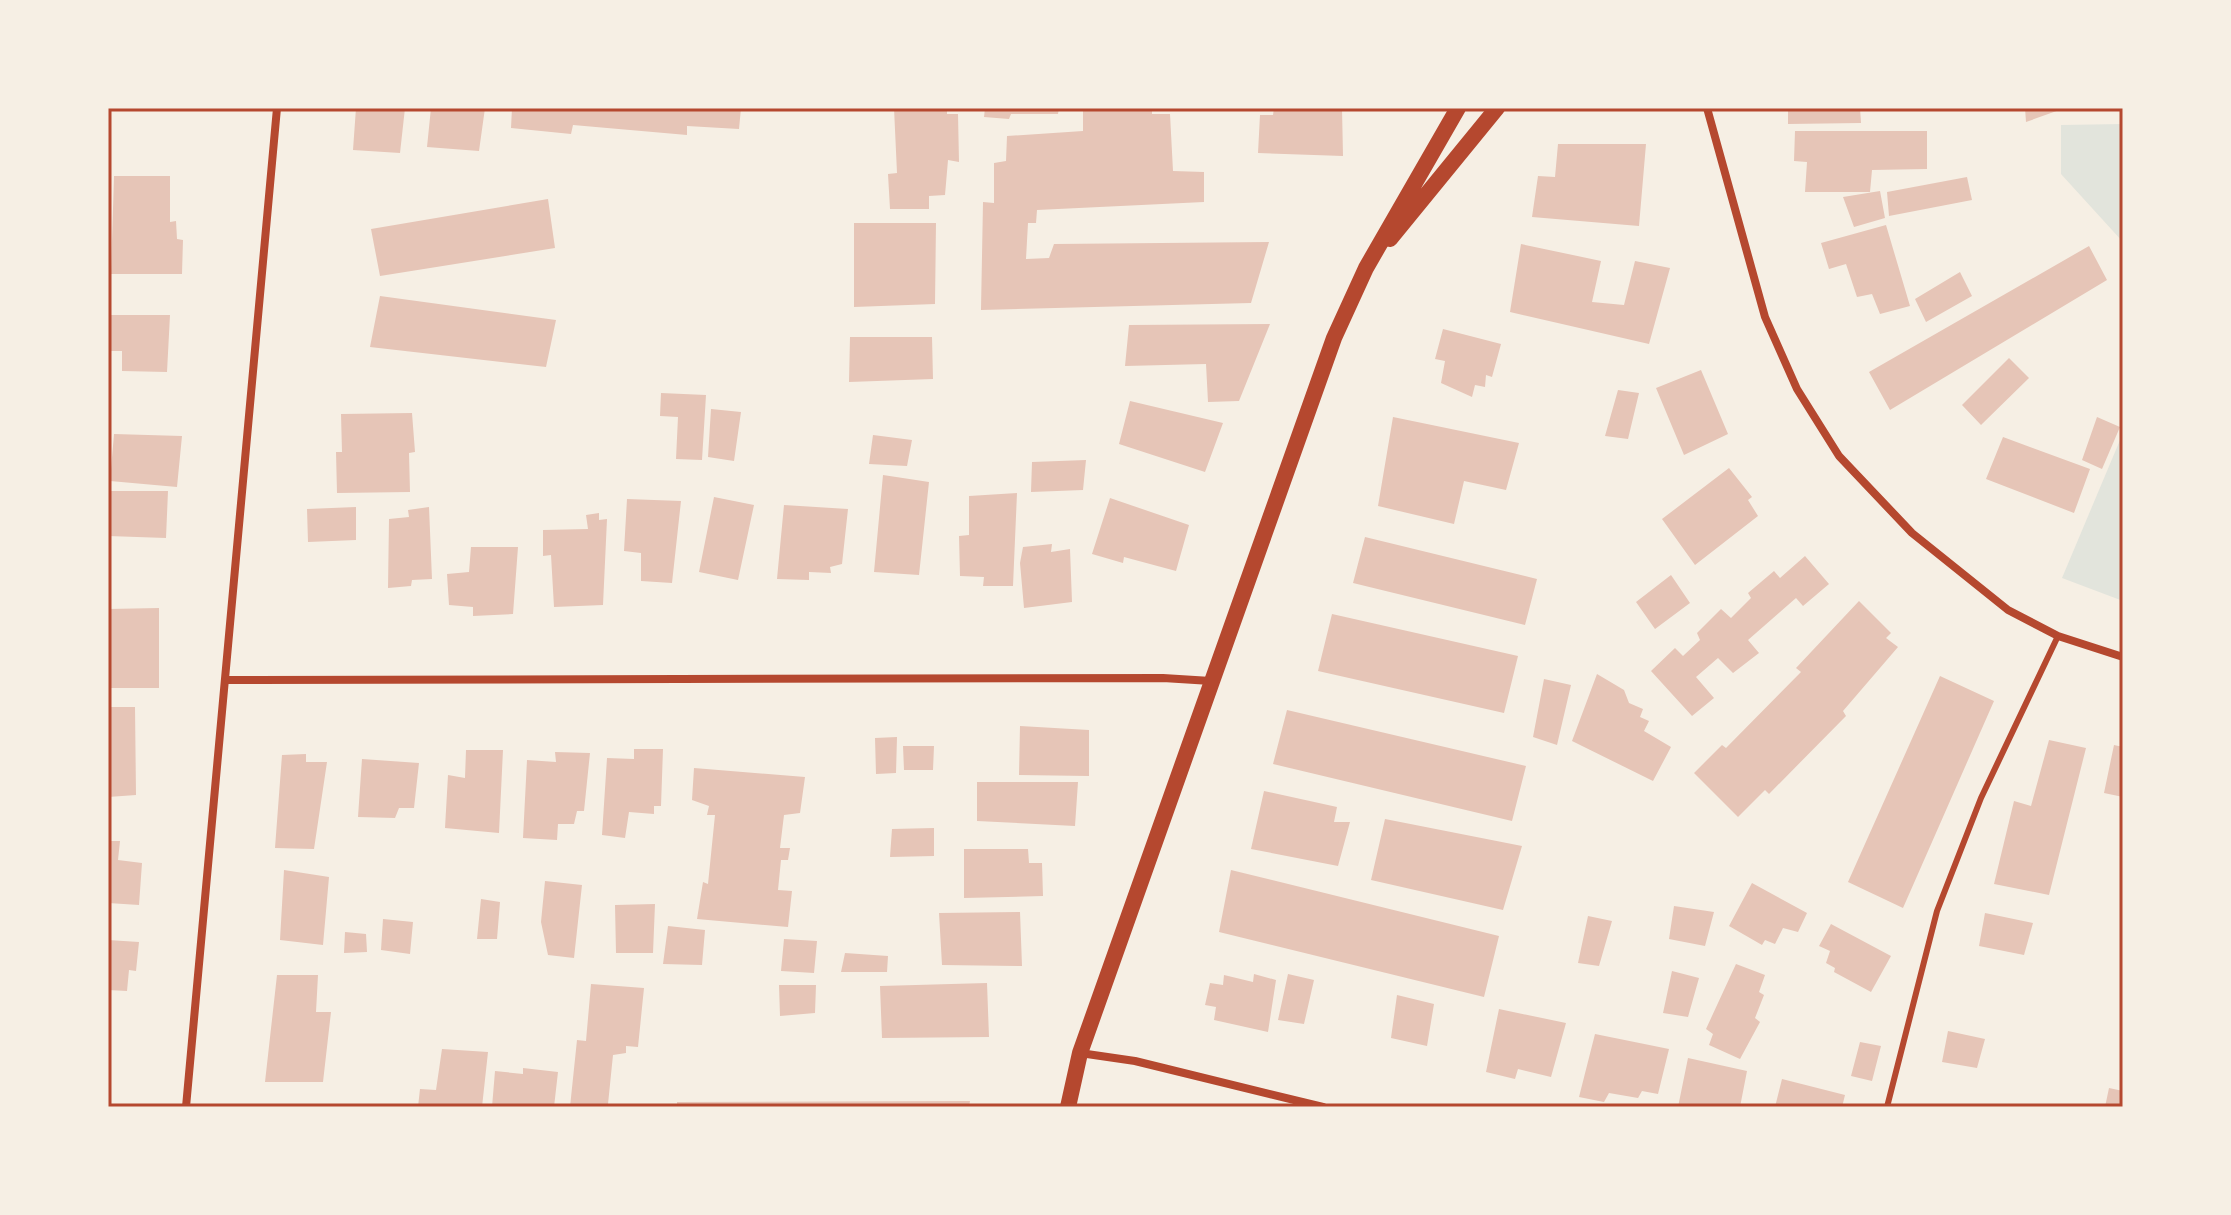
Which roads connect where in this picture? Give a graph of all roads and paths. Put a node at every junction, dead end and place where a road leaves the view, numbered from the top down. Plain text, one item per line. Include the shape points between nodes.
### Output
1 (277, 108) edge
2 (1458, 108) edge
3 (1497, 108) edge
4 (1707, 108) edge
5 (1366, 268) junction
6 (2058, 636) junction
7 (2123, 657) edge
8 (227, 680) junction
9 (1211, 681) junction
10 (1080, 1053) junction
11 (186, 1107) edge
12 (1068, 1107) edge
13 (1323, 1107) edge
14 (1887, 1107) edge

1 - 8 street
2 - 5 main road
3 - 5 main road
4 - 6 street via 1765,317 1817,426 1864,486 1912,533 1987,596
5 - 9 main road via 1309,405
6 - 7 street
6 - 14 lane via 1988,783 1937,911
8 - 9 street
8 - 11 street
9 - 10 main road
10 - 12 main road
10 - 13 street via 1135,1061

